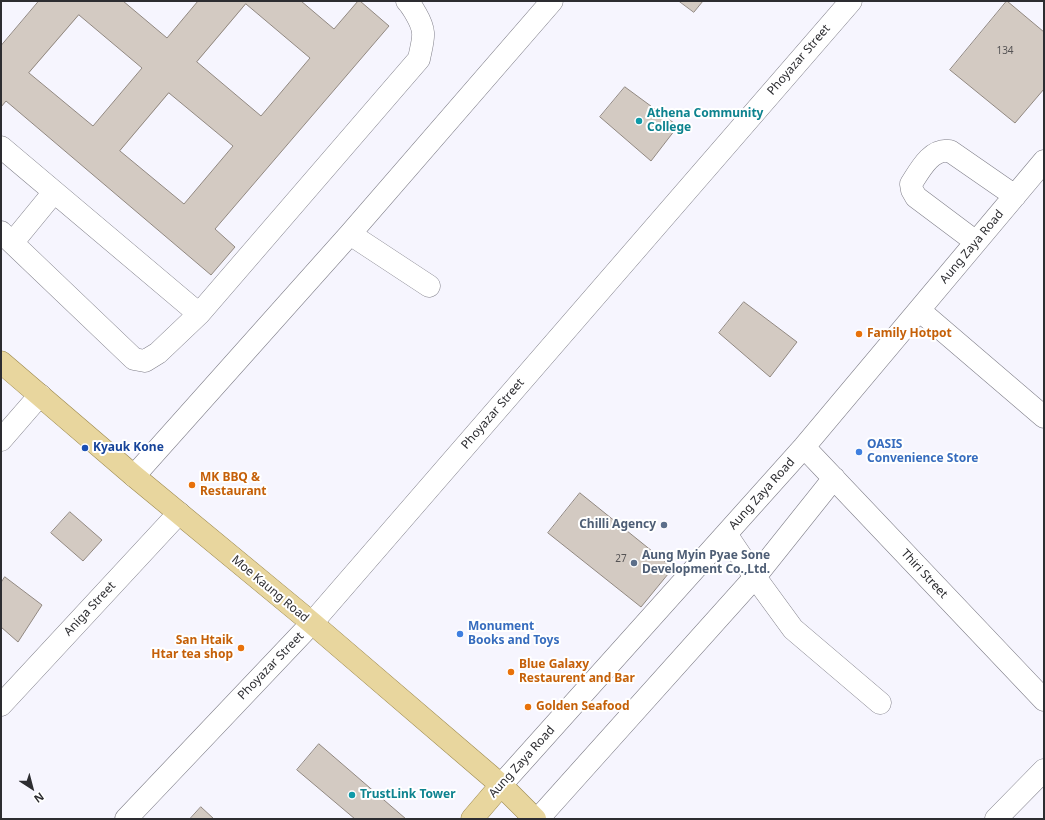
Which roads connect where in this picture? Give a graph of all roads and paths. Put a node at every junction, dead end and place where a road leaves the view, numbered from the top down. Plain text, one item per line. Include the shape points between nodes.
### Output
1 (406, 1) edge
2 (552, 1) edge
3 (851, 1) edge
4 (1, 147) edge
5 (1044, 161) edge
6 (54, 192) junction
7 (1015, 196) junction
8 (350, 234) junction
9 (7, 237) edge
10 (976, 242) junction
11 (429, 286) dead end
12 (919, 310) junction
13 (198, 314) junction
14 (1, 362) edge
15 (40, 395) junction
16 (1044, 417) edge
17 (1, 440) edge
18 (804, 447) junction
19 (134, 476) junction
20 (834, 478) junction
21 (178, 513) junction
22 (726, 534) junction
23 (755, 578) junction
24 (312, 623) junction
25 (1044, 700) edge
26 (880, 703) dead end
27 (1, 705) edge
28 (1044, 770) edge
29 (501, 785) junction
30 (126, 819) edge
31 (472, 819) edge
32 (537, 819) edge
33 (996, 819) edge

1 - 13 street via 422,25 424,35 419,59
2 - 8 street
3 - 24 street, Phoyazar Street
4 - 6 street
5 - 7 street, Aung Zaya Road
6 - 9 street
6 - 13 street
7 - 10 street, Aung Zaya Road
7 - 10 street via 950,150 943,150 930,157 911,184 914,194
8 - 11 street
8 - 19 street
9 - 13 street via 134,359 145,361 158,353
10 - 12 street, Aung Zaya Road
12 - 16 street
12 - 18 street, Aung Zaya Road
14 - 15 main road, Moe Kaung Road
15 - 17 street
15 - 19 main road, Moe Kaung Road
18 - 20 street, Thiri Street
18 - 22 street, Aung Zaya Road
19 - 21 main road, Moe Kaung Road
20 - 23 street
20 - 25 street, Thiri Street
21 - 24 main road, Moe Kaung Road
21 - 27 street, Aniga Street
22 - 23 street
22 - 29 street, Aung Zaya Road
23 - 26 street via 793,629
23 - 32 street
24 - 29 main road, Moe Kaung Road
24 - 30 street, Phoyazar Street
28 - 33 street
29 - 31 main road, Aung Zaya Road
29 - 32 main road, Moe Kaung Road

